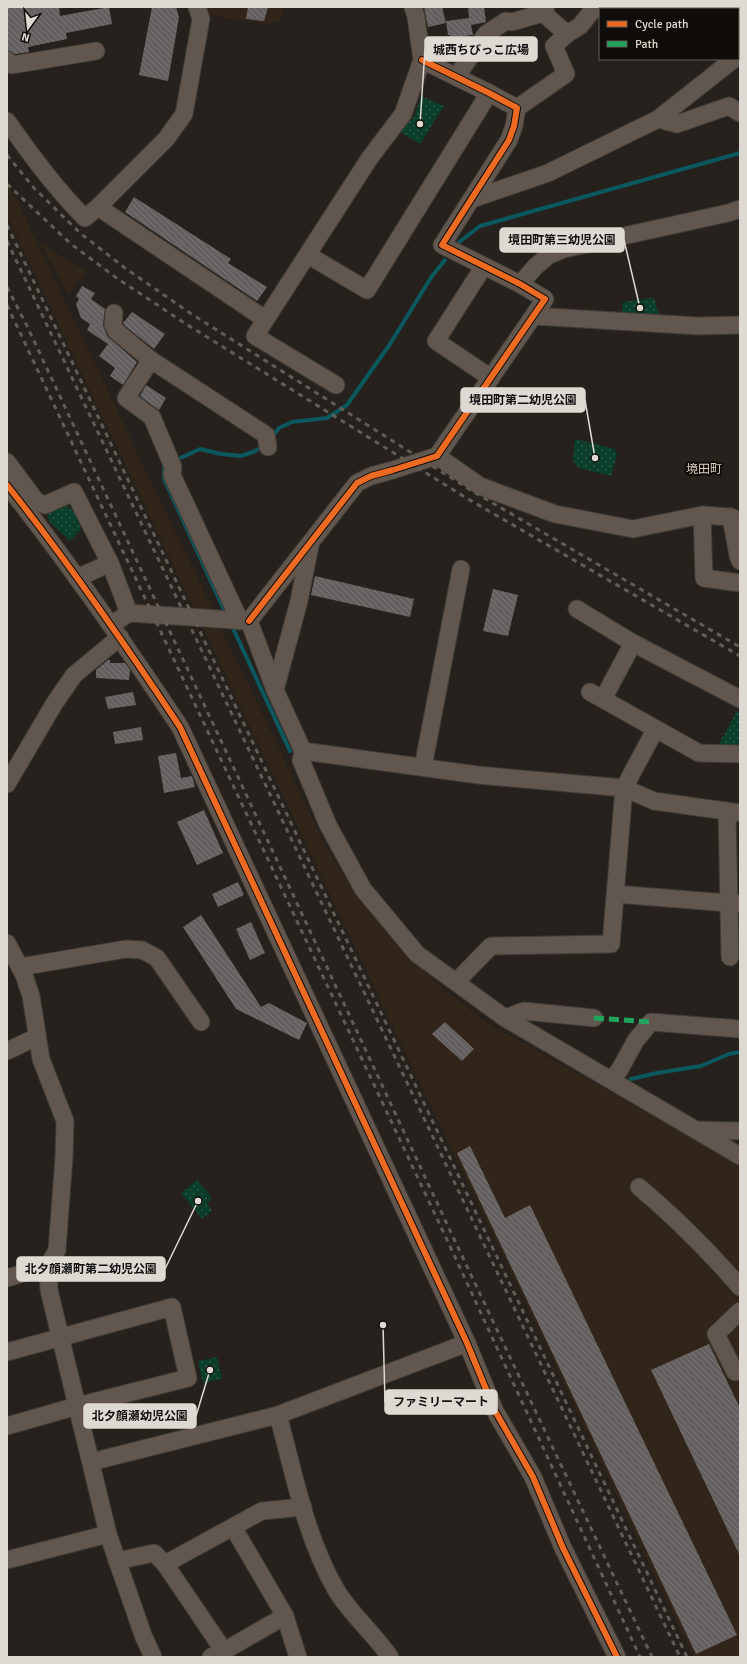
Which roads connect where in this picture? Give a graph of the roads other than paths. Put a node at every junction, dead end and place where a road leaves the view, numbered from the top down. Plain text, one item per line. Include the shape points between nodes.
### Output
1 (197, 7) edge
2 (413, 7) edge
3 (595, 7) edge
4 (545, 10) edge
5 (512, 14) edge
6 (567, 34) junction
7 (96, 51) dead end
8 (7, 60) edge
9 (422, 60) junction
10 (733, 60) edge
11 (456, 77) junction
12 (489, 93) junction
13 (517, 108) junction
14 (740, 113) edge
15 (658, 119) junction
16 (7, 121) edge
17 (472, 199) junction
18 (98, 207) junction
19 (740, 209) edge
20 (308, 255) junction
21 (484, 266) junction
22 (520, 284) junction
23 (114, 312) dead end
24 (534, 316) junction
25 (265, 319) junction
26 (740, 325) edge
27 (150, 360) junction
28 (491, 378) junction
29 (336, 385) dead end
30 (267, 441) dead end
31 (437, 456) junction
32 (7, 462) edge
33 (7, 485) edge
34 (702, 515) junction
35 (737, 515) edge
36 (311, 542) junction
37 (740, 561) edge
38 (110, 563) junction
39 (461, 569) dead end
40 (77, 578) junction
41 (740, 583) edge
42 (577, 609) dead end
43 (129, 613) junction
44 (244, 621) junction
45 (116, 631) junction
46 (633, 643) junction
47 (275, 690) junction
48 (740, 699) edge
49 (655, 730) junction
50 (303, 751) junction
51 (740, 754) edge
52 (423, 767) junction
53 (7, 784) edge
54 (624, 788) junction
55 (734, 812) edge
56 (616, 894) junction
57 (734, 903) edge
58 (7, 943) edge
59 (730, 957) dead end
60 (20, 967) junction
61 (456, 982) junction
62 (505, 1018) junction
63 (594, 1018) dead end
64 (201, 1022) dead end
65 (740, 1028) edge
66 (38, 1037) junction
67 (7, 1051) edge
68 (612, 1080) junction
69 (696, 1130) junction
70 (740, 1131) edge
71 (740, 1156) edge
72 (639, 1187) dead end
73 (48, 1266) junction
74 (7, 1278) edge
75 (740, 1287) edge
76 (740, 1311) edge
77 (60, 1337) junction
78 (467, 1343) junction
79 (7, 1352) edge
80 (738, 1376) edge
81 (77, 1406) junction
82 (278, 1415) junction
83 (7, 1426) edge
84 (91, 1462) junction
85 (303, 1507) junction
86 (233, 1527) junction
87 (108, 1534) junction
88 (7, 1560) edge
89 (117, 1561) junction
90 (166, 1564) junction
91 (285, 1616) junction
92 (217, 1654) edge
93 (154, 1657) edge
94 (298, 1657) edge
95 (390, 1657) edge
96 (617, 1657) edge

1 - 18 street via 200,20 184,114 166,139
2 - 9 street
3 - 6 street via 580,26
4 - 5 street
4 - 6 street
5 - 11 street via 486,34
6 - 13 street via 554,46 566,74
7 - 8 street via 12,65
9 - 11 street
9 - 20 street via 403,114 369,159
10 - 15 street
11 - 12 street
12 - 13 street
12 - 20 street via 367,290
13 - 17 street via 509,140
14 - 15 street via 729,106 678,124
15 - 17 street via 548,173
16 - 18 street via 35,161 85,218
17 - 21 street via 442,245
18 - 25 street
19 - 22 street via 564,249 549,255
20 - 25 street
21 - 22 street
21 - 28 street via 436,341
22 - 24 street via 545,299
23 - 27 street via 116,331
24 - 26 street via 698,326
24 - 28 street
25 - 29 street via 255,336
27 - 30 street
27 - 44 street via 126,398 152,417 171,463 172,475
28 - 31 street
31 - 34 street via 480,486 555,514 633,530
31 - 36 street via 371,476 357,483
32 - 38 street via 40,504 45,505 74,492
33 - 40 street
34 - 35 street
34 - 41 street via 704,578
35 - 37 street
36 - 44 street
36 - 47 street
38 - 40 street
38 - 43 street
39 - 52 street
40 - 45 street
42 - 46 street
43 - 44 street
43 - 45 street
44 - 47 street
45 - 53 street via 74,675
45 - 78 street via 180,726
46 - 48 street
46 - 49 street via 597,696
47 - 50 street
49 - 51 street via 700,753
49 - 54 street
50 - 52 street
50 - 61 street via 301,760 328,825 362,889 417,954
52 - 54 street via 478,775
54 - 55 street via 654,801
54 - 56 street
55 - 57 street
56 - 57 street
56 - 61 street via 612,944 491,946
57 - 59 street
58 - 60 street
60 - 64 street via 126,949 142,950 157,958
60 - 66 street via 31,996
61 - 62 street
62 - 63 street via 524,1011
62 - 68 street
65 - 68 street via 651,1022 636,1040
66 - 67 street
66 - 73 street via 41,1060 65,1121 57,1250
68 - 69 street
69 - 70 street
69 - 71 street
72 - 75 street via 676,1218
73 - 74 street
73 - 77 street via 49,1290
76 - 80 street via 716,1334
77 - 79 street
77 - 81 street
77 - 81 street via 172,1307 188,1378
78 - 82 street
78 - 96 street via 495,1411 533,1477 563,1548
81 - 83 street
81 - 84 street
82 - 84 street
82 - 85 street
84 - 87 street
85 - 86 street via 262,1510
85 - 95 street via 316,1549 335,1588 354,1617
86 - 90 street
86 - 91 street
87 - 88 street
87 - 89 street
89 - 90 street via 154,1554
89 - 93 street via 143,1636
90 - 92 street
91 - 92 street
91 - 94 street

